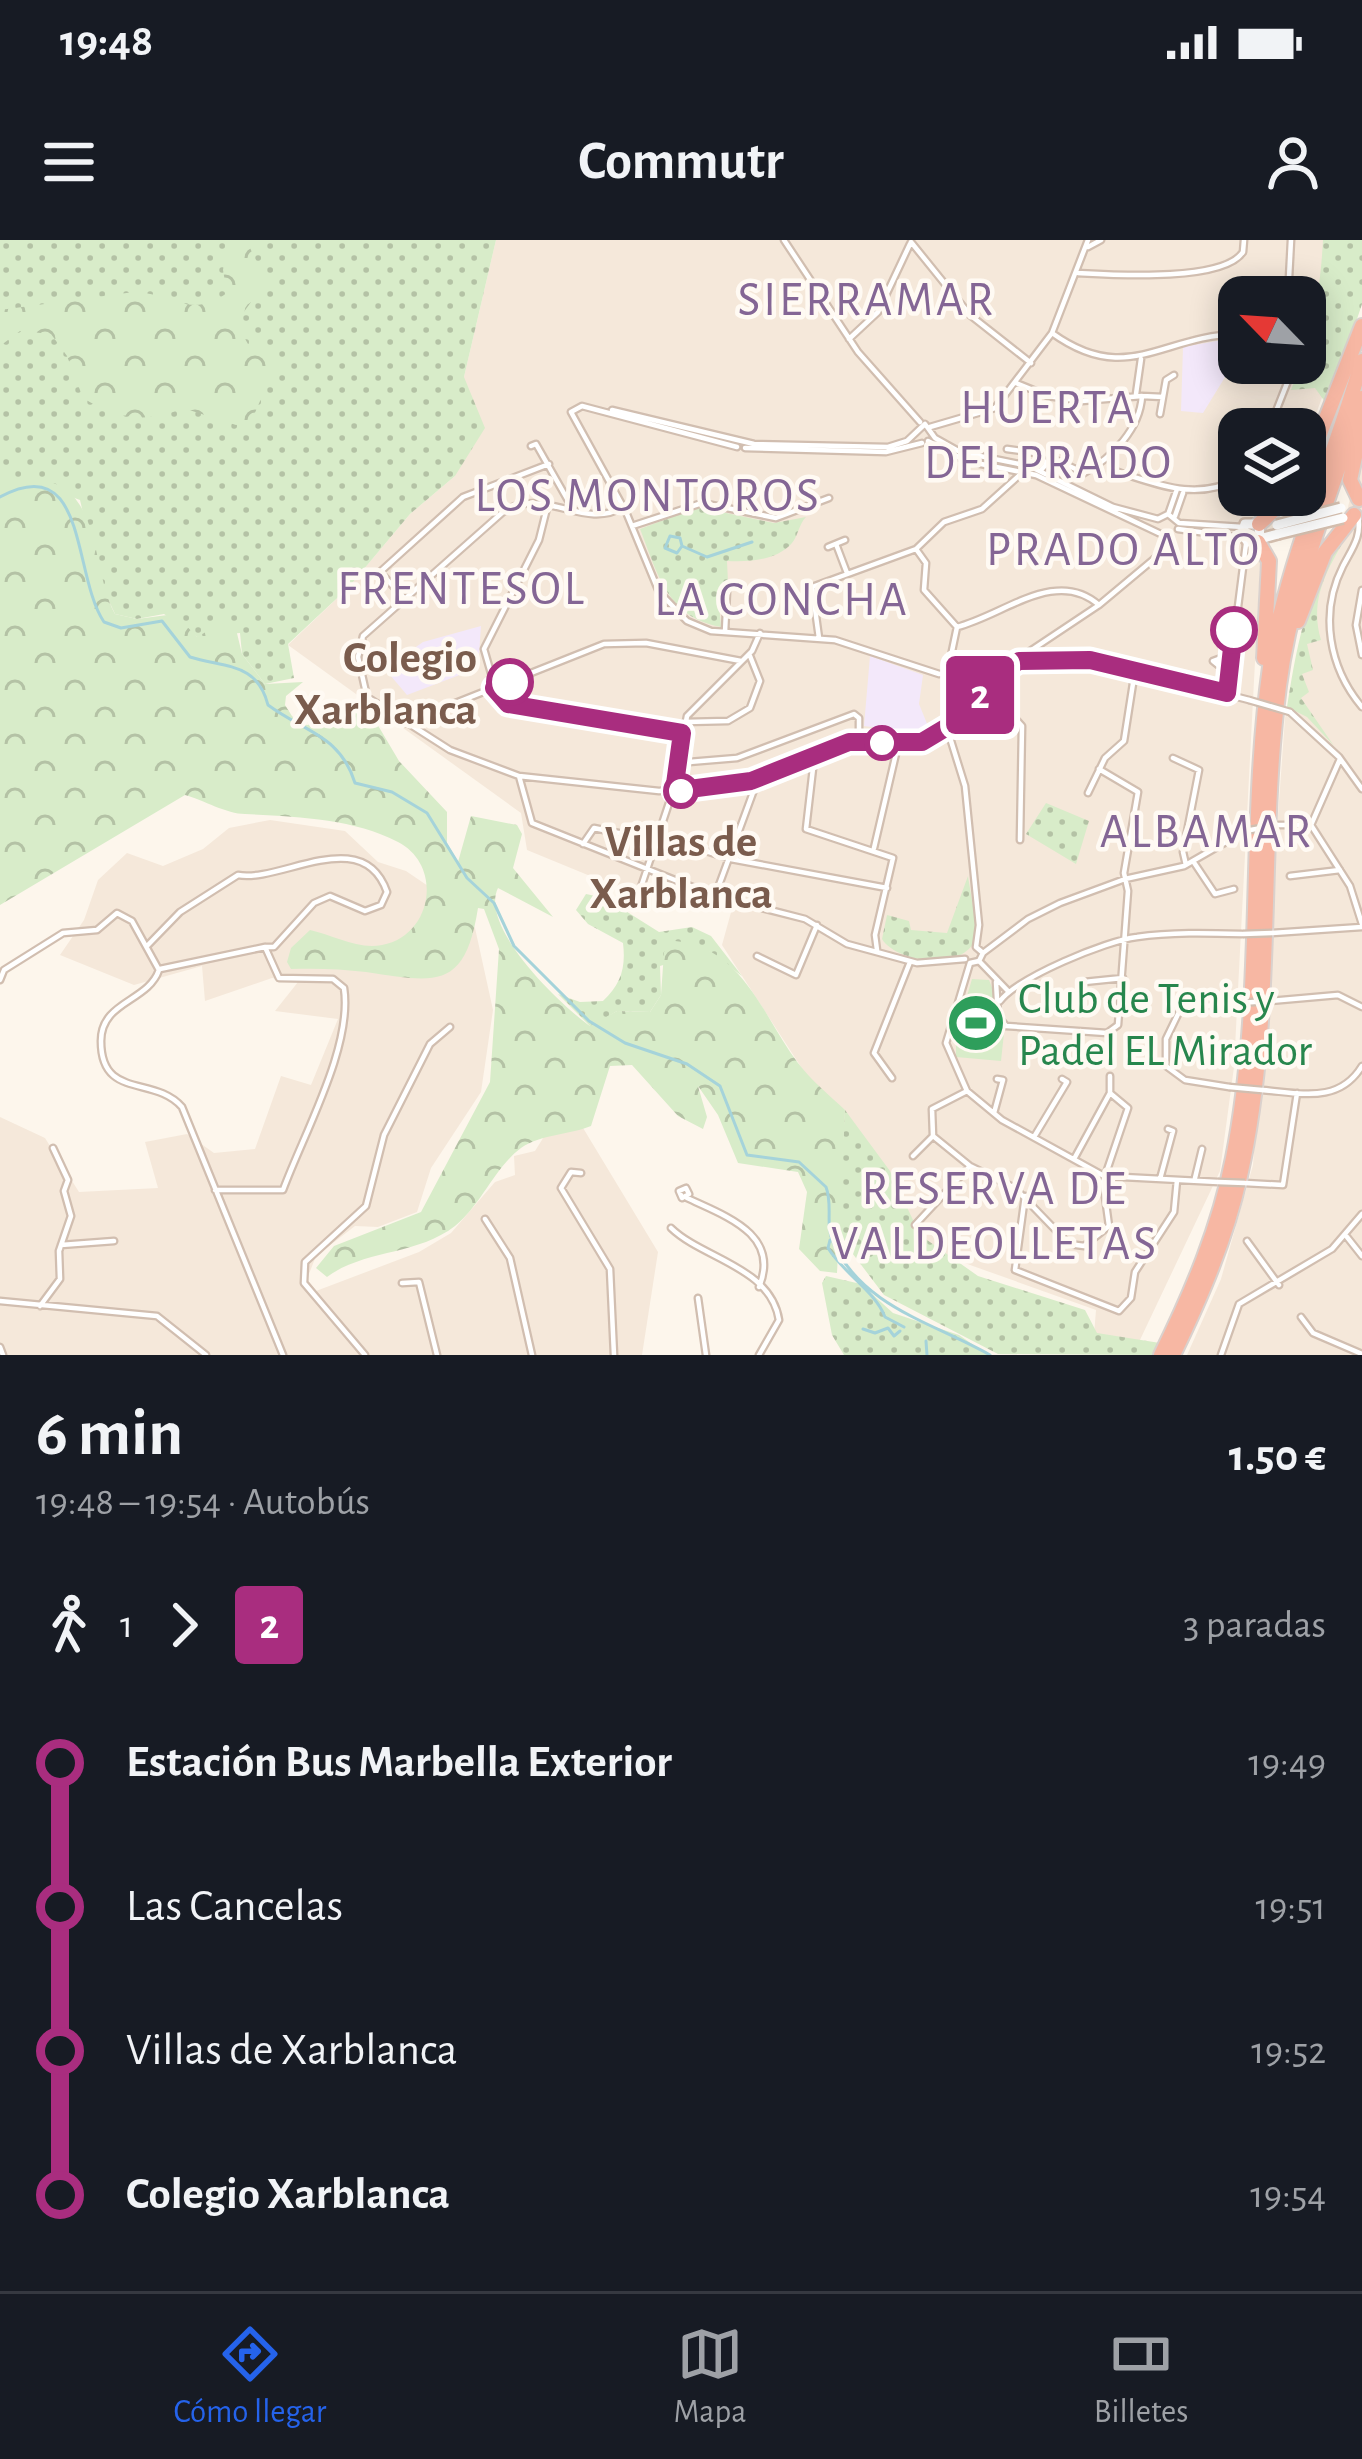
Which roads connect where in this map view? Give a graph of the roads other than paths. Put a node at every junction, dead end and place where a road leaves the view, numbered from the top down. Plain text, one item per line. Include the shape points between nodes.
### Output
1 (784, 240) edge
2 (1088, 240) edge
3 (1101, 240) edge
4 (1244, 240) edge
5 (1291, 240) edge
6 (912, 241) edge
7 (1083, 250) junction
8 (1078, 273) junction
9 (1289, 276) edge
10 (1362, 326) edge
11 (1052, 333) junction
12 (1218, 336) edge
13 (849, 339) junction
14 (1142, 359) junction
15 (1362, 362) edge
16 (1031, 363) junction
17 (1174, 375) dead end
18 (1016, 383) junction
19 (1139, 395) junction
20 (1163, 397) junction
21 (1362, 398) edge
22 (1160, 414) dead end
23 (912, 416) junction
24 (1326, 418) edge
25 (1362, 424) edge
26 (914, 432) junction
27 (928, 434) junction
28 (741, 445) junction
29 (531, 446) dead end
30 (1007, 449) dead end
31 (1045, 462) junction
32 (548, 464) junction
33 (1024, 471) junction
34 (1042, 471) junction
35 (1115, 471) dead end
36 (1218, 488) edge
37 (1180, 490) junction
38 (830, 498) dead end
39 (548, 504) junction
40 (623, 507) junction
41 (1354, 509) edge
42 (574, 511) junction
43 (1270, 516) edge
44 (1158, 519) junction
45 (1175, 520) junction
46 (632, 526) junction
47 (1157, 528) junction
48 (1253, 534) junction
49 (1166, 536) junction
50 (1361, 536) edge
51 (845, 540) dead end
52 (916, 549) junction
53 (847, 573) junction
54 (1362, 590) edge
55 (727, 591) dead end
56 (405, 599) junction
57 (1099, 605) junction
58 (957, 627) junction
59 (724, 632) junction
60 (760, 633) junction
61 (819, 638) junction
62 (748, 654) junction
63 (1232, 654) junction
64 (1362, 655) edge
65 (1283, 660) junction
66 (741, 661) junction
67 (1006, 667) junction
68 (1140, 671) junction
69 (1229, 673) junction
70 (946, 675) junction
71 (494, 688) junction
72 (987, 688) junction
73 (1227, 693) junction
74 (1362, 707) edge
75 (415, 722) junction
76 (685, 722) junction
77 (405, 723) junction
78 (1264, 727) junction
79 (947, 728) junction
80 (417, 732) junction
81 (682, 733) junction
82 (859, 742) junction
83 (898, 745) junction
84 (815, 751) junction
85 (1172, 758) dead end
86 (1340, 759) junction
87 (677, 763) junction
88 (1099, 769) junction
89 (519, 776) junction
90 (758, 779) junction
91 (1362, 788) edge
92 (674, 791) junction
93 (1088, 793) dead end
94 (1311, 825) junction
95 (658, 838) junction
96 (1020, 840) dead end
97 (584, 844) junction
98 (874, 848) junction
99 (730, 859) junction
100 (1190, 863) junction
101 (646, 868) junction
102 (1340, 870) junction
103 (1289, 876) dead end
104 (1125, 879) junction
105 (887, 888) junction
106 (1234, 889) dead end
107 (639, 893) dead end
108 (715, 896) junction
109 (817, 925) junction
110 (1362, 925) edge
111 (1126, 939) junction
112 (147, 946) junction
113 (265, 947) junction
114 (976, 947) junction
115 (877, 950) junction
116 (983, 952) junction
117 (757, 956) dead end
118 (967, 961) junction
119 (910, 962) junction
120 (979, 962) junction
121 (158, 970) junction
122 (1123, 978) junction
123 (0, 980) edge
124 (996, 982) junction
125 (1084, 982) dead end
126 (1008, 991) junction
127 (1000, 1001) junction
128 (1362, 1007) edge
129 (450, 1027) dead end
130 (1362, 1066) edge
131 (1110, 1076) dead end
132 (892, 1078) dead end
133 (997, 1079) dead end
134 (1062, 1079) dead end
135 (967, 1091) junction
136 (1110, 1093) junction
137 (1297, 1093) junction
138 (994, 1113) junction
139 (1168, 1130) dead end
140 (933, 1136) junction
141 (1034, 1137) junction
142 (53, 1148) dead end
143 (1202, 1148) dead end
144 (913, 1156) dead end
145 (1074, 1159) junction
146 (970, 1166) junction
147 (581, 1173) dead end
148 (1104, 1176) junction
149 (1160, 1179) junction
150 (1177, 1180) junction
151 (1194, 1181) junction
152 (215, 1190) junction
153 (1025, 1196) junction
154 (686, 1198) dead end
155 (1362, 1214) edge
156 (485, 1219) dead end
157 (915, 1225) dead end
158 (671, 1228) dead end
159 (1346, 1235) junction
160 (114, 1241) dead end
161 (1247, 1241) dead end
162 (61, 1246) junction
163 (1362, 1256) edge
164 (401, 1283) dead end
165 (1279, 1285) junction
166 (759, 1287) junction
167 (698, 1298) dead end
168 (0, 1300) edge
169 (38, 1307) junction
170 (1301, 1317) dead end
171 (1362, 1354) edge
172 (206, 1355) edge
173 (283, 1355) edge
174 (365, 1355) edge
175 (437, 1355) edge
176 (532, 1355) edge
177 (614, 1355) edge
178 (706, 1355) edge
179 (758, 1355) edge
180 (1161, 1355) edge
181 (1173, 1355) edge
182 (1221, 1355) edge

1 - 13 street
2 - 7 street
3 - 7 street
4 - 8 street via 1228,267
5 - 9 street
6 - 13 street via 878,312
6 - 16 street via 970,315
7 - 8 street
8 - 11 street
10 - 24 highway
11 - 14 street via 1085,356
11 - 16 street
12 - 14 street
13 - 23 street
14 - 19 street
15 - 78 highway via 1289,579
16 - 18 street
17 - 20 street
18 - 19 street via 1082,401
18 - 27 street via 985,415
19 - 20 street
19 - 31 street via 1117,451 1098,465 1084,473
20 - 22 street
21 - 65 highway via 1299,583
23 - 26 street
23 - 27 street
25 - 41 highway via 1350,480
26 - 27 street
26 - 27 street
26 - 28 street via 887,447
27 - 28 street via 886,452
27 - 33 street via 959,459
27 - 34 street via 964,454
28 - 40 street via 573,409
29 - 32 street
30 - 31 street
31 - 34 street
32 - 42 street
32 - 56 street via 463,497 380,572
33 - 47 street
33 - 52 street via 982,509 944,522
34 - 44 street via 1113,507
35 - 37 street
36 - 37 street
37 - 45 street
38 - 46 street via 776,518 701,502
39 - 42 street
39 - 56 street via 510,506
39 - 71 street via 524,574 488,633
40 - 42 street via 604,516
40 - 46 street
41 - 48 main road, bridge
41 - 50 street
41 - 65 highway via 1325,551
43 - 48 highway
44 - 45 street
44 - 47 street
45 - 48 street
45 - 49 street
46 - 59 street via 670,608
47 - 49 street
48 - 63 street
48 - 78 highway via 1269,561
49 - 57 street via 1166,549
50 - 74 street via 1336,583 1330,631 1342,677
51 - 53 street via 832,546
52 - 53 street
52 - 58 street via 926,562 924,590
53 - 61 street via 812,586
54 - 64 street
55 - 59 street
56 - 77 street via 358,649 367,698
57 - 58 street via 1059,588
57 - 67 street
58 - 70 street
59 - 60 street
60 - 61 street
60 - 62 street
61 - 70 street
62 - 66 street
62 - 76 street via 760,680 750,708 728,721
63 - 69 street
63 - 69 street via 1213,661
65 - 181 highway via 1249,1132 1219,1248
66 - 71 street via 613,643
66 - 76 street
67 - 68 street via 1069,658
67 - 70 street
67 - 72 street
68 - 73 street
68 - 88 street via 1124,741
69 - 73 street
71 - 75 street
71 - 81 street via 508,704
72 - 79 street
72 - 96 street via 1022,726
73 - 86 street, bridge via 1290,712
75 - 77 street
75 - 80 street
76 - 81 street
77 - 80 street
78 - 180 highway via 1238,1134 1210,1243
79 - 83 street
79 - 114 street via 967,798
80 - 89 street
81 - 87 street
82 - 83 street
82 - 84 street
82 - 87 street via 854,714 737,758
83 - 98 street
84 - 90 street
84 - 98 street via 806,830
85 - 100 street via 1199,770 1183,852
86 - 91 street
86 - 94 street
87 - 92 street
88 - 93 street
88 - 104 street via 1138,789
89 - 92 street
89 - 97 street via 529,820
90 - 92 street
90 - 99 street
92 - 95 street
94 - 100 street, bridge via 1245,831
94 - 102 street
95 - 97 street via 594,828
95 - 99 street
95 - 101 street
97 - 101 street
98 - 105 street via 893,857
99 - 105 street
99 - 108 street
100 - 104 street
100 - 106 street via 1215,893
101 - 107 street
101 - 108 street
102 - 103 street
102 - 110 street
104 - 111 street
104 - 116 street via 1028,919
105 - 115 street
108 - 109 street
109 - 115 street
109 - 117 street via 796,975
110 - 111 street, bridge
111 - 122 street
111 - 126 street
112 - 113 street via 180,912 238,874 255,878 335,856 383,881 381,905 365,911 330,896
112 - 121 street
112 - 123 street via 132,921 116,913 97,930 49,941
113 - 121 street
113 - 152 street via 279,978 333,979 344,988 348,1014 283,1190
114 - 116 street
114 - 118 street
115 - 119 street
116 - 120 street
118 - 119 street
118 - 120 street
118 - 135 street via 946,1043
119 - 132 street via 874,1053
120 - 124 street
121 - 152 street via 151,985 112,1011 102,1057 121,1084 178,1102
122 - 125 street
122 - 127 street via 1120,1021 1107,1033 1006,1026
124 - 126 street
124 - 127 street
126 - 127 street
128 - 137 street, bridge via 1338,995 1181,1008 1166,1039 1164,1060 1173,1073
129 - 174 street via 430,1044 384,1135 366,1206 305,1262 304,1283
130 - 137 street via 1336,1091
131 - 136 street
133 - 138 street via 1003,1080
134 - 141 street
135 - 138 street
135 - 140 street via 932,1109
136 - 145 street
136 - 148 street via 1128,1108
137 - 151 street, bridge via 1283,1185
138 - 141 street
139 - 149 street via 1174,1131
140 - 144 street
140 - 146 street
141 - 145 street
142 - 162 street via 72,1206
143 - 151 street
145 - 148 street
146 - 153 street
146 - 157 street
147 - 177 street via 571,1172 561,1188 610,1269
148 - 149 street
148 - 153 street via 1109,1226 1094,1244 1069,1244
149 - 150 street
150 - 151 street
150 - 153 street via 1174,1212 1119,1311 1015,1270
152 - 173 street
154 - 166 street via 758,1240 765,1256
155 - 159 street
156 - 176 street via 511,1258
158 - 166 street
159 - 163 street
159 - 165 street
160 - 162 street
161 - 165 street
162 - 169 street via 60,1279
164 - 175 street via 419,1282
165 - 182 street via 1235,1308
166 - 179 street via 779,1320
167 - 178 street
168 - 169 street
169 - 172 street via 157,1316
170 - 171 street via 1313,1333

